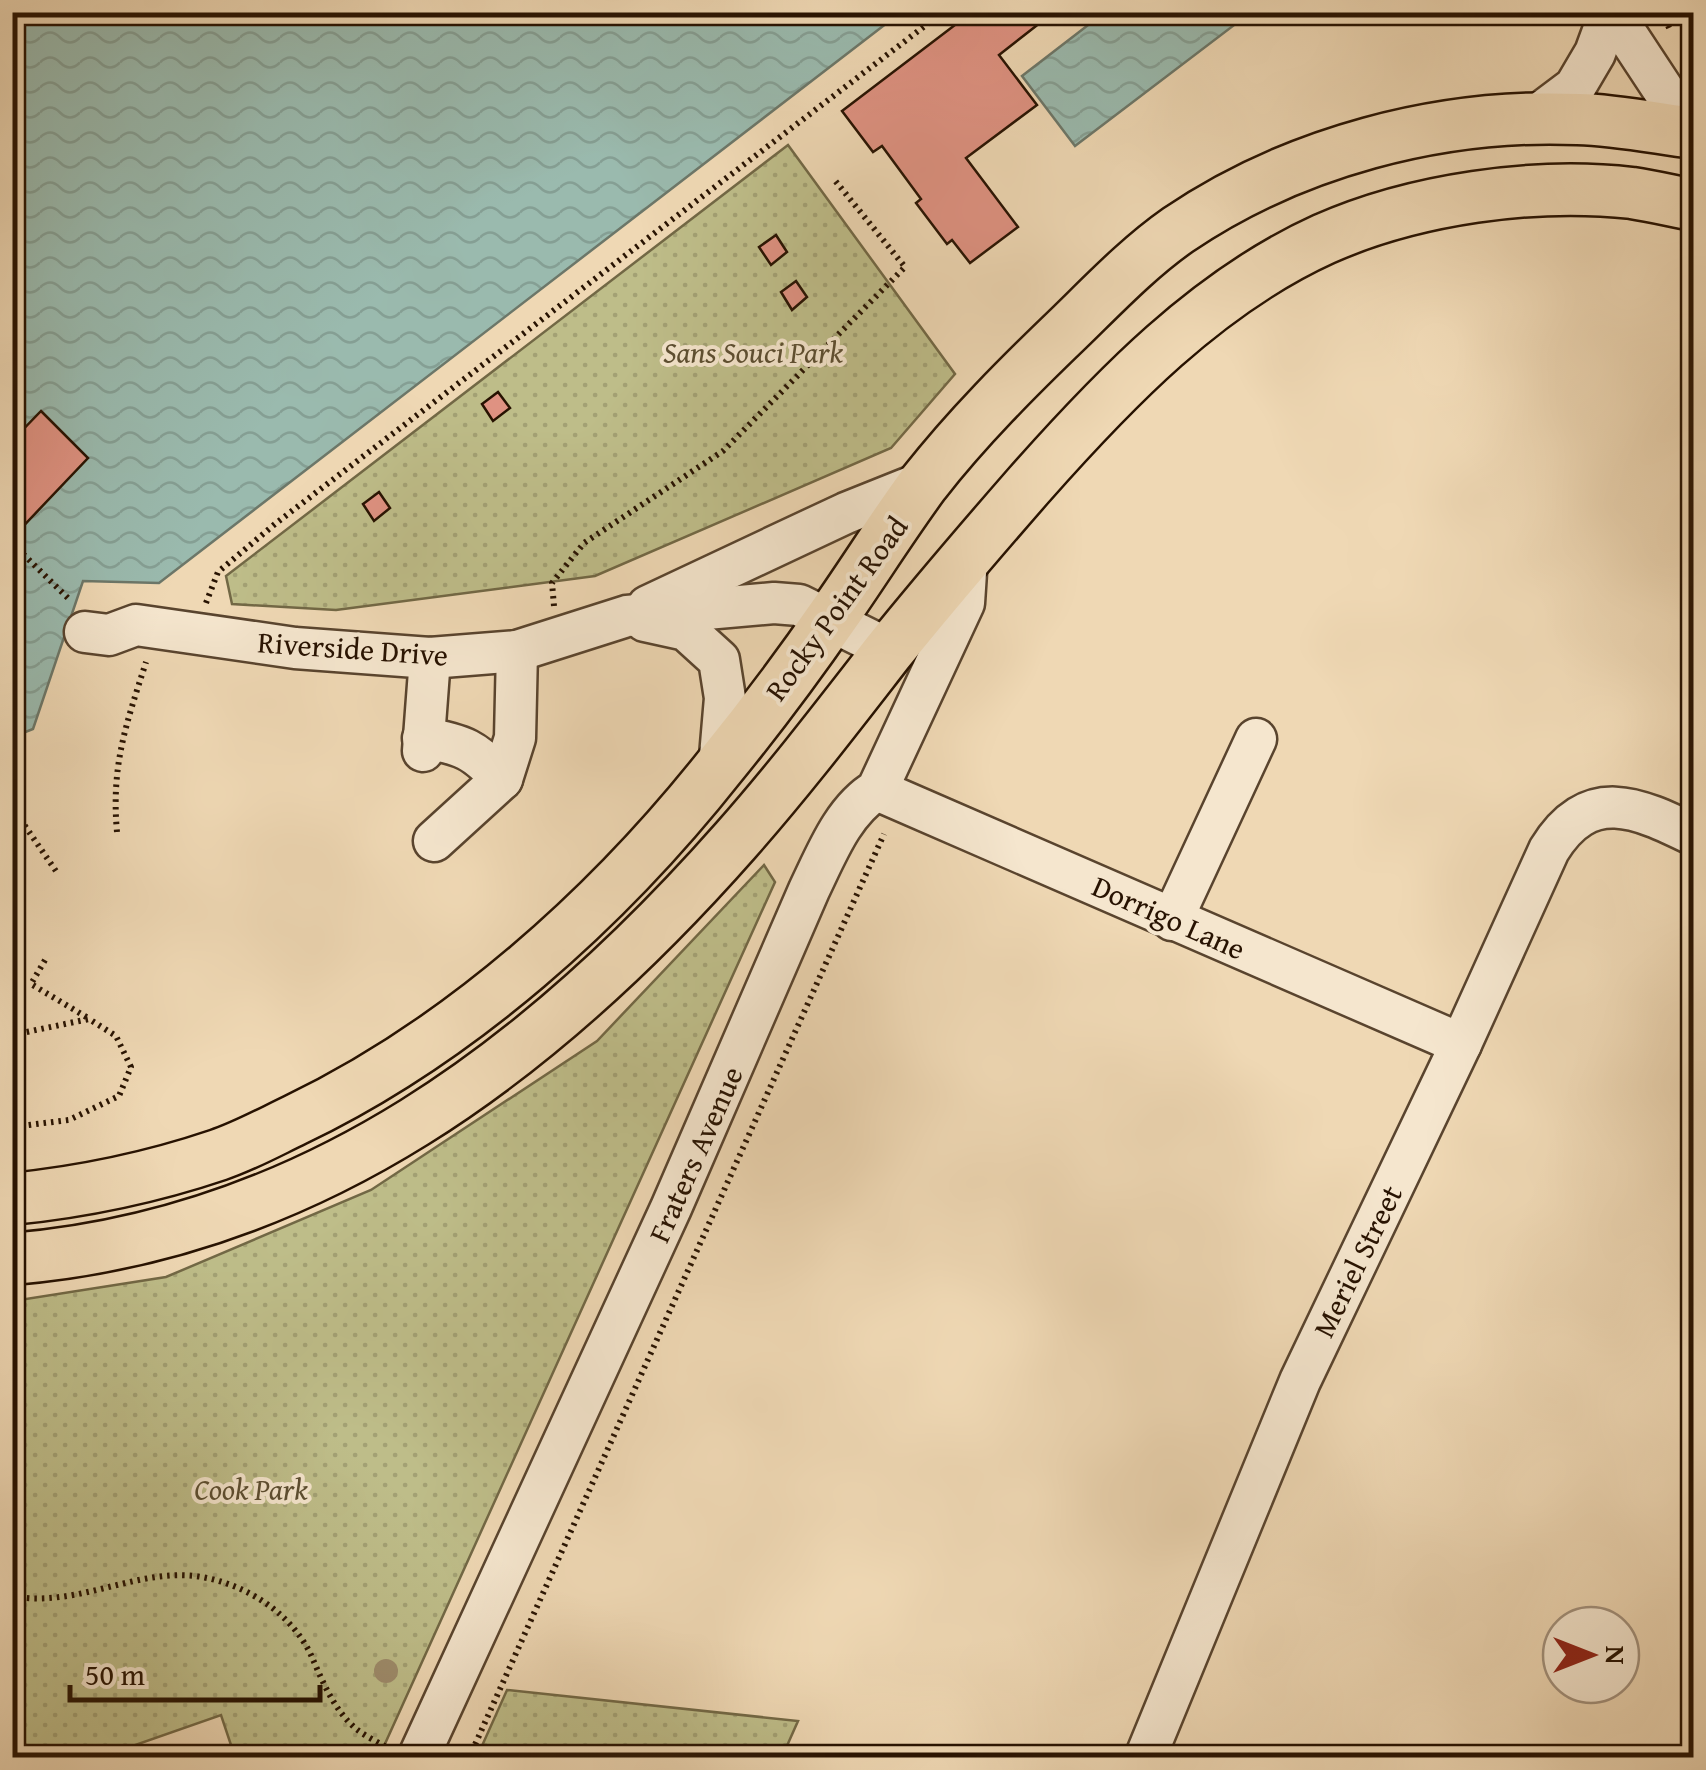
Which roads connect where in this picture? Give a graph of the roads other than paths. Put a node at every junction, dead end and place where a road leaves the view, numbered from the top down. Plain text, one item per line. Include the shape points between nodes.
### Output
1 (1611, 12) edge
2 (1531, 120) junction
3 (1694, 130) edge
4 (1694, 205) edge
5 (926, 481) junction
6 (967, 556) junction
7 (627, 616) junction
8 (80, 619) road end
9 (830, 620) junction
10 (890, 650) junction
11 (517, 651) junction
12 (430, 658) junction
13 (1256, 739) dead end
14 (719, 768) junction
15 (502, 779) junction
16 (888, 795) junction
17 (1694, 835) edge
18 (434, 841) dead end
19 (1172, 920) junction
20 (1461, 1044) junction
21 (12, 1199) edge
22 (12, 1258) edge
23 (402, 1753) edge
24 (1144, 1758) edge

1 - 2 street via 1575,86
1 - 3 street
2 - 3 main road, Rocky Point Road
2 - 5 main road, Rocky Point Road via 1443,128 1340,152 1190,223 1132,268 1022,373
4 - 6 main road via 1614,192 1474,197 1394,214 1324,240 1257,275 1127,378
5 - 7 street, Riverside Drive
5 - 9 main road, Rocky Point Road
6 - 10 main road
6 - 16 street, Fraters Avenue via 964,603
7 - 9 street, Riverside Drive via 774,603 800,605
7 - 11 street, Riverside Drive
7 - 14 street via 686,630 719,660 725,698
8 - 12 street, Riverside Drive via 110,635 146,627
9 - 10 street, Riverside Drive
9 - 14 main road, Rocky Point Road
10 - 22 main road via 735,842 641,942 452,1101 369,1151 222,1214 126,1241
11 - 12 street, Riverside Drive
11 - 15 street via 515,738
12 - 15 street via 423,745 457,743
13 - 19 street
14 - 21 main road, Rocky Point Road via 614,886 527,966 456,1025 349,1094 222,1154
15 - 18 street
16 - 19 street, Dorrigo Lane
16 - 23 street, Fraters Avenue via 859,801 826,855 672,1208
17 - 20 street, Meriel Street via 1618,806 1599,808 1561,830
19 - 20 street, Dorrigo Lane
20 - 24 street, Meriel Street via 1300,1380

